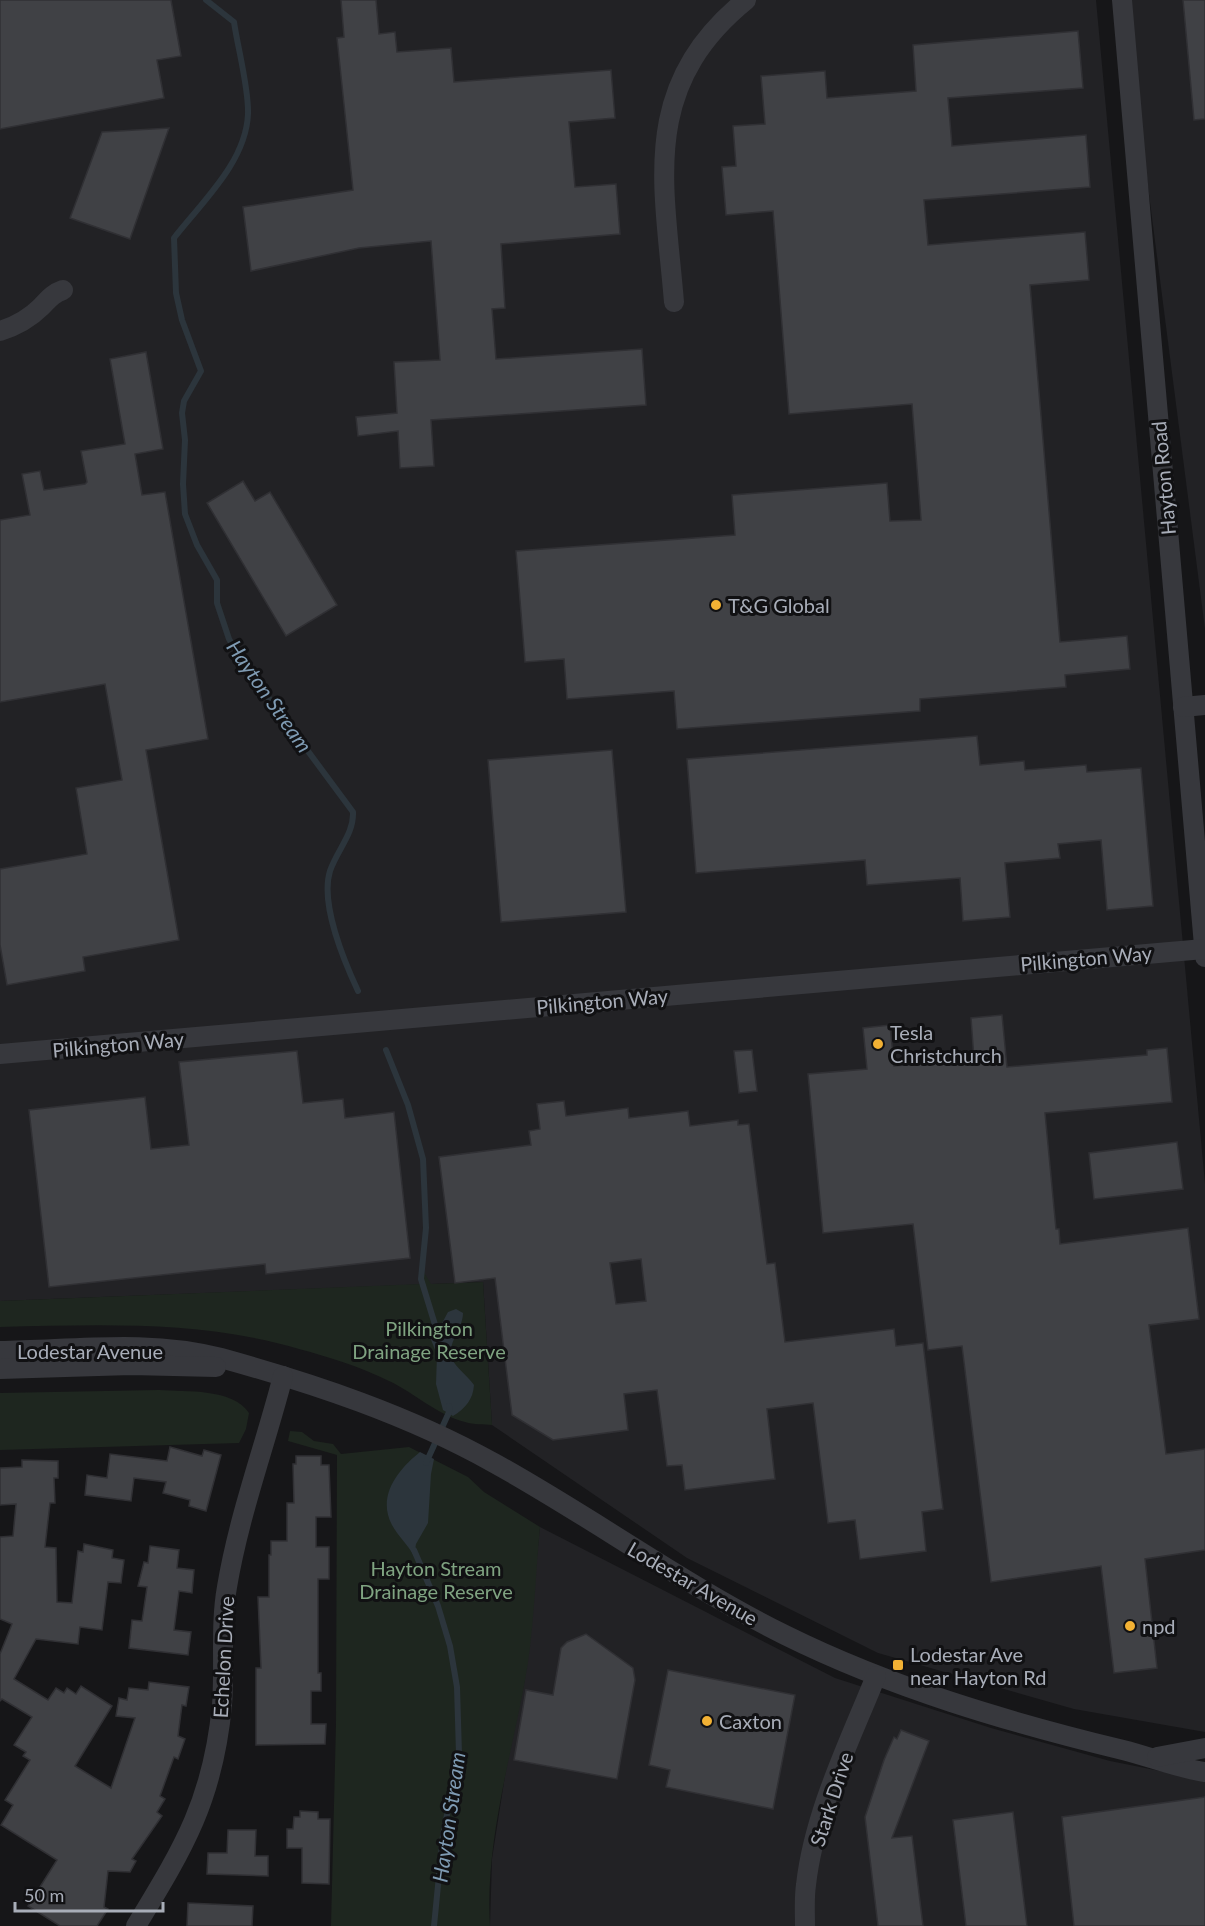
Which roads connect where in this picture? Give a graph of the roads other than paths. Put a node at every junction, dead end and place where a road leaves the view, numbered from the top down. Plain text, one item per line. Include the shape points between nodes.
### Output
1 (746, 0) edge
2 (1122, 0) edge
3 (63, 290) dead end
4 (674, 302) dead end
5 (0, 331) edge
6 (1205, 705) edge
7 (1183, 707) junction
8 (1204, 953) edge
9 (0, 1054) edge
10 (0, 1351) edge
11 (249, 1368) junction
12 (0, 1369) edge
13 (282, 1376) junction
14 (876, 1676) junction
15 (1205, 1748) edge
16 (1155, 1758) junction
17 (1205, 1772) edge
18 (136, 1926) edge
19 (805, 1926) edge

1 - 4 street via 722,22 693,61 666,124 663,187
2 - 7 street, Hayton Road
3 - 5 street via 50,295 20,324
6 - 7 street
7 - 8 street, Hayton Road
8 - 9 street, Pilkington Way
10 - 11 street, Lodestar Avenue via 154,1349 220,1358
11 - 12 street, Lodestar Avenue via 131,1365
11 - 13 street, Lodestar Avenue
13 - 14 street, Lodestar Avenue via 331,1391 456,1443 739,1611
13 - 18 street, Echelon Drive via 226,1589 222,1702 213,1768 191,1833
14 - 16 street, Lodestar Avenue via 1036,1728
14 - 19 street, Stark Drive via 817,1833 806,1884
15 - 16 street, Lodestar Avenue
16 - 17 street, Lodestar Avenue

